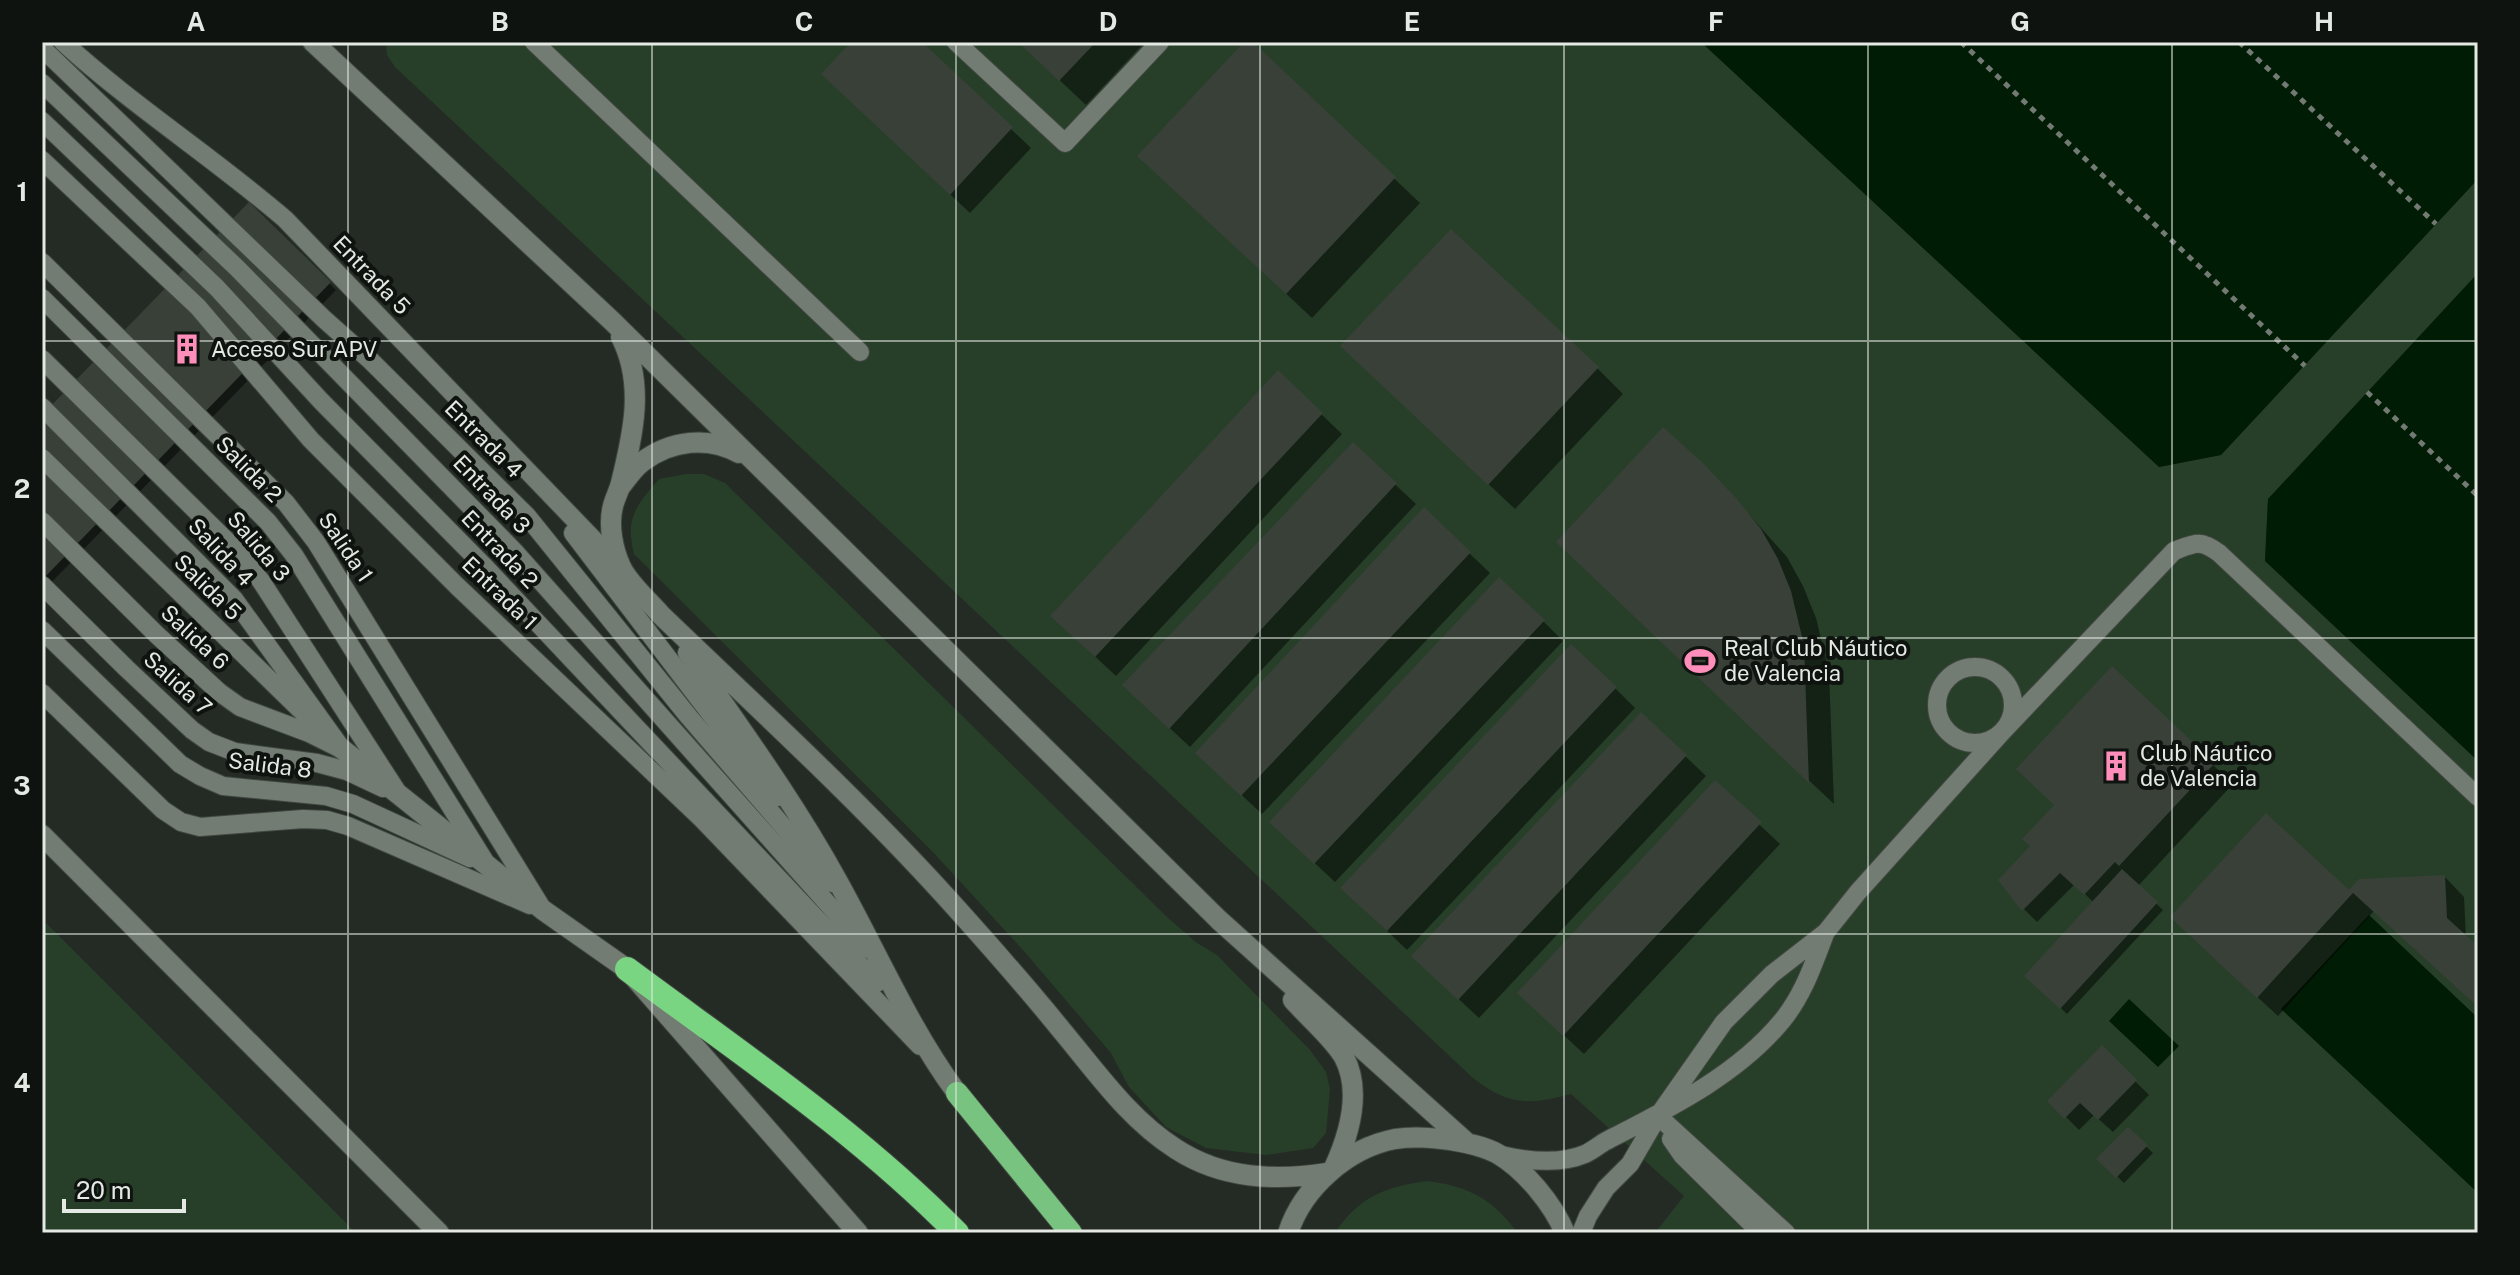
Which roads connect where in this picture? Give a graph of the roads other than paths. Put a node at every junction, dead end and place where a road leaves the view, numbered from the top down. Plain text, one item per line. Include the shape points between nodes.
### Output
1 (63, 42) edge
2 (313, 42) edge
3 (534, 42) edge
4 (956, 42) edge
5 (1160, 42) edge
6 (42, 48) edge
7 (42, 83) edge
8 (42, 121) edge
9 (42, 160) edge
10 (50, 172) edge
11 (42, 262) edge
12 (42, 298) edge
13 (612, 321) junction
14 (860, 352) dead end
15 (42, 359) edge
16 (42, 407) edge
17 (42, 458) edge
18 (753, 461) junction
19 (525, 468) junction
20 (621, 486) junction
21 (42, 521) edge
22 (622, 569) junction
23 (42, 585) edge
24 (661, 615) junction
25 (42, 630) edge
26 (42, 693) edge
27 (1947, 730) junction
28 (2003, 731) junction
29 (342, 749) junction
30 (1956, 782) junction
31 (400, 796) junction
32 (2478, 797) edge
33 (42, 835) edge
34 (814, 843) junction
35 (488, 866) junction
36 (849, 903) junction
37 (543, 910) junction
38 (1219, 920) junction
39 (1826, 932) junction
40 (881, 963) junction
41 (627, 969) junction
42 (912, 1021) junction
43 (930, 1056) junction
44 (957, 1093) joint
45 (1658, 1116) junction
46 (1467, 1143) junction
47 (1498, 1154) junction
48 (1331, 1171) junction
49 (439, 1233) edge
50 (858, 1233) edge
51 (957, 1233) edge
52 (1071, 1233) edge
53 (1288, 1233) edge
54 (1565, 1233) edge
55 (1581, 1233) edge
56 (1761, 1233) edge
57 (1786, 1233) edge

1 - 19 lane, Entrada 5 via 285,219
2 - 13 street
3 - 14 lane
4 - 5 lane via 1065,143
6 - 36 lane, Entrada 4 via 527,516 689,717
7 - 40 lane, Entrada 3 via 237,268 514,551
8 - 42 lane, Entrada 2 via 217,288
9 - 10 lane, Entrada 1
10 - 43 lane, Entrada 1 via 198,307 311,440 702,819
11 - 37 lane, Salida 1 via 286,503 316,542
12 - 35 lane, Salida 2 via 268,522 294,555
13 - 18 street
13 - 20 street via 630,354 635,380 636,407
15 - 31 lane, Salida 3 via 238,552
16 - 29 lane, Salida 4 via 234,599
17 - 29 lane, Salida 5
18 - 20 street via 727,447 684,443 641,462
18 - 38 street
19 - 22 lane, Entrada 5
19 - 34 lane
20 - 22 street via 612,509 612,533
21 - 29 lane, Salida 6 via 219,692 240,707
22 - 24 street
23 - 31 lane, Salida 7 via 209,742 235,752 347,771
24 - 34 street
24 - 48 street via 937,887 1129,1112 1154,1134 1205,1165 1232,1173 1296,1178
25 - 35 lane, Salida 8 via 180,764 200,776 223,786 326,796 353,804
26 - 37 lane via 181,822 200,827 327,820
27 - 28 lane via 1968,743 1993,739
27 - 28 lane via 1938,707 1944,683 1963,669 1974,668 1995,673 2009,689 2012,711
27 - 30 lane via 1962,756
28 - 30 lane
28 - 32 lane via 2166,557 2206,543
29 - 31 street
30 - 39 lane
31 - 35 street
33 - 49 street
34 - 36 street
35 - 37 street
36 - 40 street
37 - 41 street
38 - 46 street
38 - 48 street via 1343,1055 1353,1095 1343,1147
39 - 45 lane via 1772,974 1724,1022
39 - 45 lane via 1801,993 1782,1021 1749,1056
40 - 42 street
41 - 50 street
41 - 51 highway via 844,1131
42 - 43 street
43 - 44 street
44 - 52 highway
45 - 47 lane via 1584,1154 1550,1161
45 - 55 lane
45 - 56 lane via 1682,1155
45 - 57 lane
46 - 47 street
46 - 48 street via 1427,1137 1393,1140 1358,1153
47 - 54 street via 1535,1185
48 - 53 street via 1312,1190

